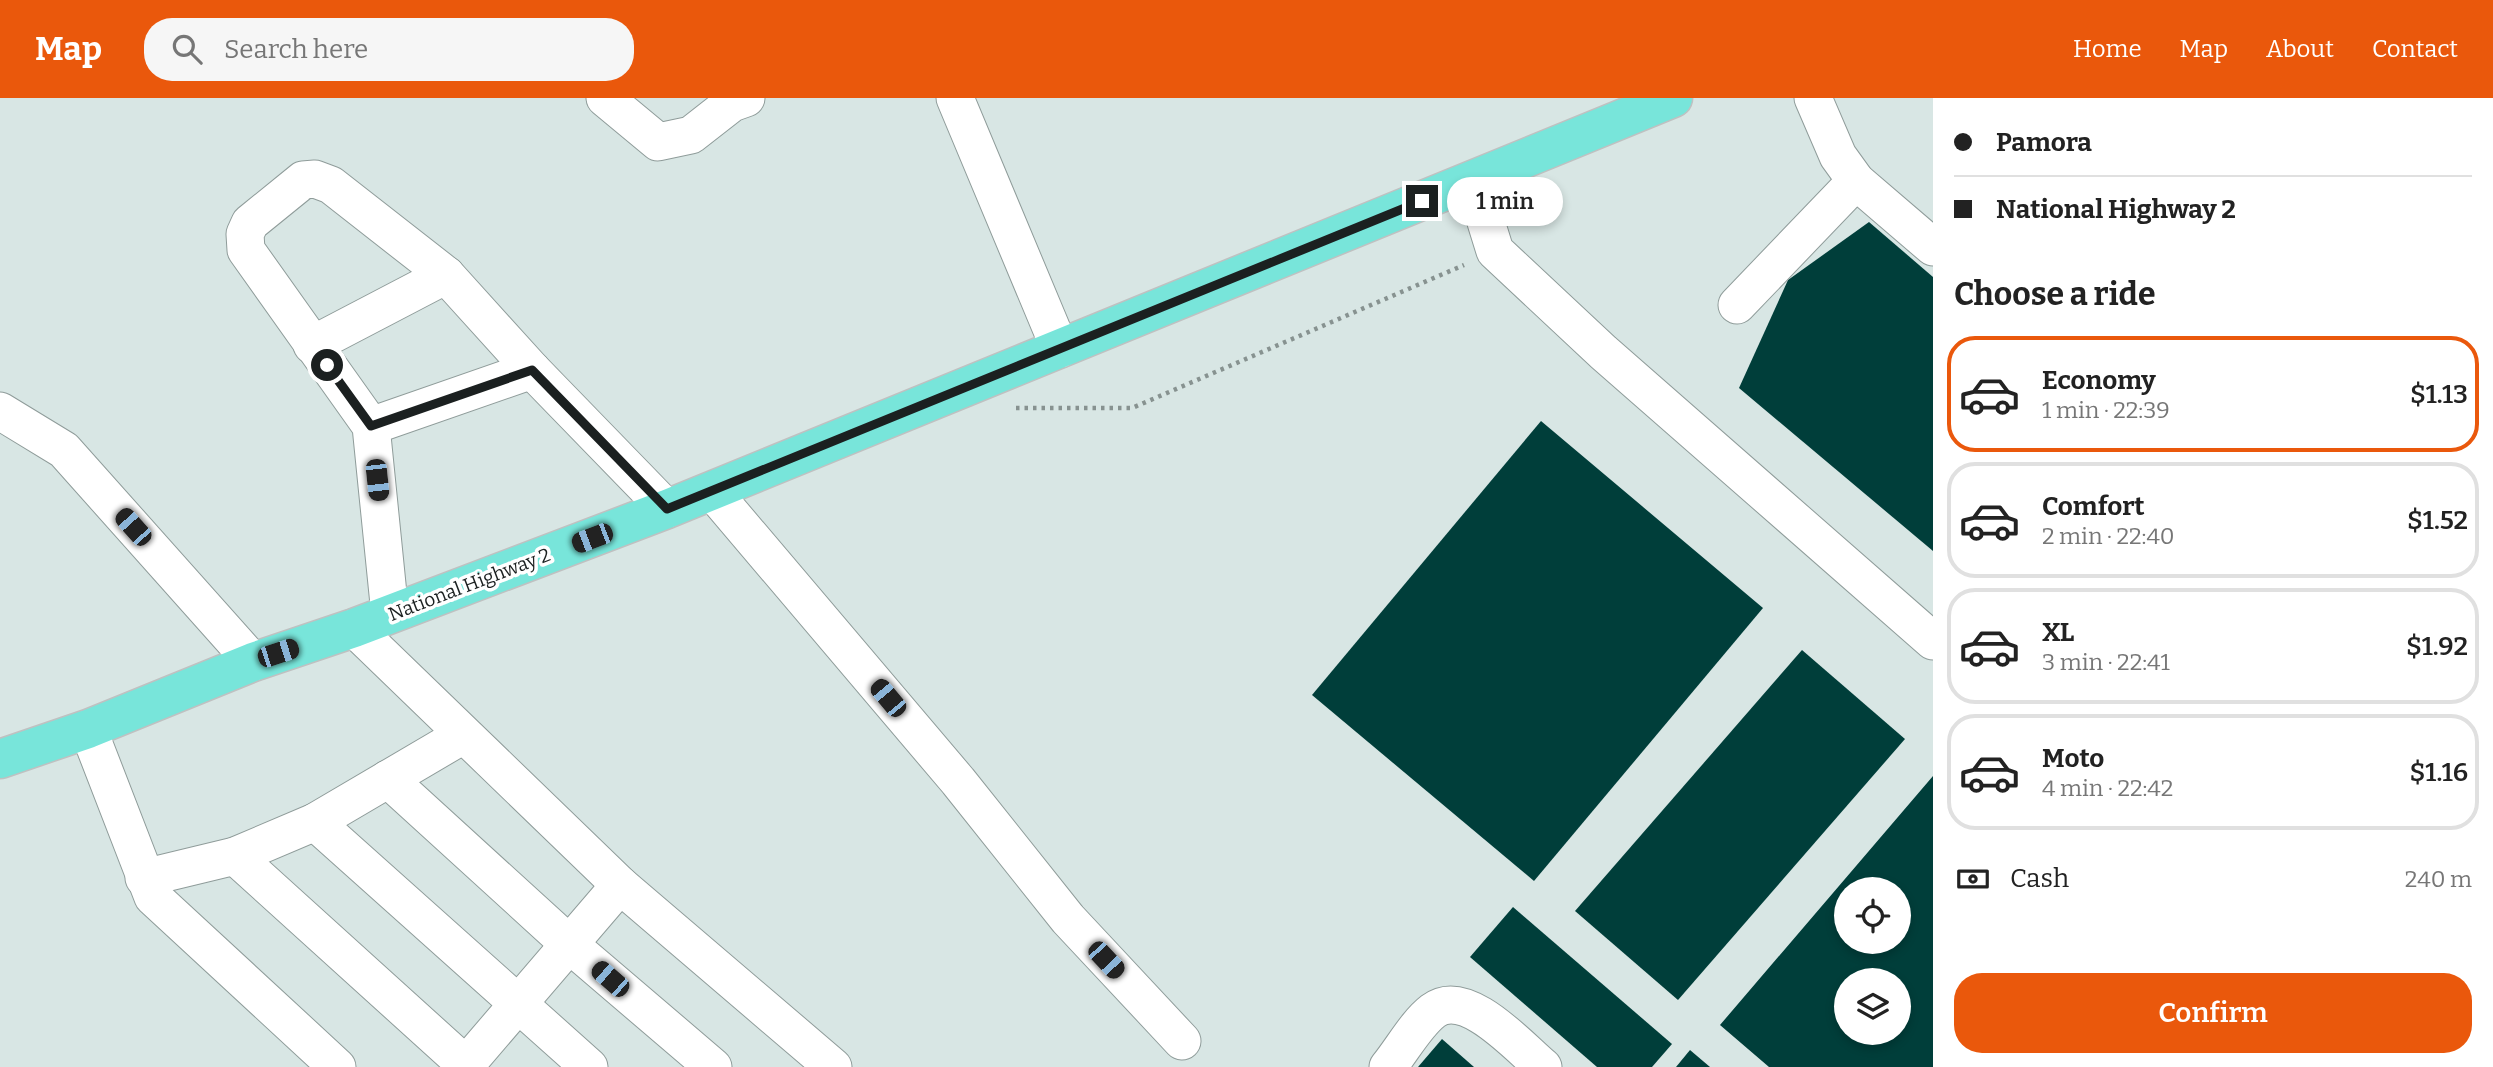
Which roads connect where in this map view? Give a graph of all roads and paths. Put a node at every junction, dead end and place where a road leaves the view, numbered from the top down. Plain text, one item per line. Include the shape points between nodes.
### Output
1 (606, 98) edge
2 (746, 98) edge
3 (955, 98) edge
4 (1673, 98) edge
5 (1813, 98) edge
6 (1474, 180) junction
7 (1856, 181) junction
8 (1933, 247) edge
9 (1495, 251) junction
10 (446, 275) junction
11 (1737, 305) dead end
12 (312, 345) junction
13 (1060, 349) junction
14 (532, 370) junction
15 (1012, 408) dead end
16 (0, 411) edge
17 (371, 426) junction
18 (712, 491) junction
19 (667, 509) junction
20 (390, 614) junction
21 (354, 628) junction
22 (1933, 641) edge
23 (253, 662) junction
24 (88, 729) junction
25 (463, 735) junction
26 (0, 760) edge
27 (388, 779) junction
28 (315, 822) junction
29 (235, 856) junction
30 (144, 878) junction
31 (620, 885) junction
32 (569, 944) junction
33 (518, 1005) junction
34 (1182, 1041) dead end
35 (817, 1062) edge
36 (466, 1066) edge
37 (337, 1067) edge
38 (589, 1067) edge
39 (713, 1067) edge
40 (1388, 1067) edge
41 (1543, 1067) edge

1 - 2 street via 658,142 691,135 732,103
3 - 13 street
4 - 6 highway, National Highway 2
5 - 7 street via 1838,156
6 - 9 street
6 - 13 highway, National Highway 2
7 - 8 street
7 - 11 street
9 - 15 path via 1132,408
9 - 22 street via 1613,361
10 - 12 street
10 - 12 street via 331,185 315,178 303,180 250,223 245,234 246,250
10 - 14 street
12 - 17 street
13 - 18 highway, National Highway 2
14 - 17 street
14 - 19 street
16 - 23 street via 64,450
17 - 20 street
18 - 19 highway, National Highway 2
18 - 34 street via 958,781 1068,919
19 - 20 highway, National Highway 2
20 - 21 highway, National Highway 2
21 - 23 highway, National Highway 2
21 - 25 street
23 - 24 highway, National Highway 2
24 - 26 highway, National Highway 2
24 - 30 street
25 - 27 street
25 - 31 street
27 - 28 street
27 - 32 street
28 - 29 street
28 - 33 street
29 - 30 street
29 - 36 street
30 - 37 street via 153,897 171,916
31 - 32 street
31 - 35 street
32 - 33 street
32 - 39 street
33 - 36 street
33 - 38 street
40 - 41 street via 1434,1010 1456,1004 1483,1016

